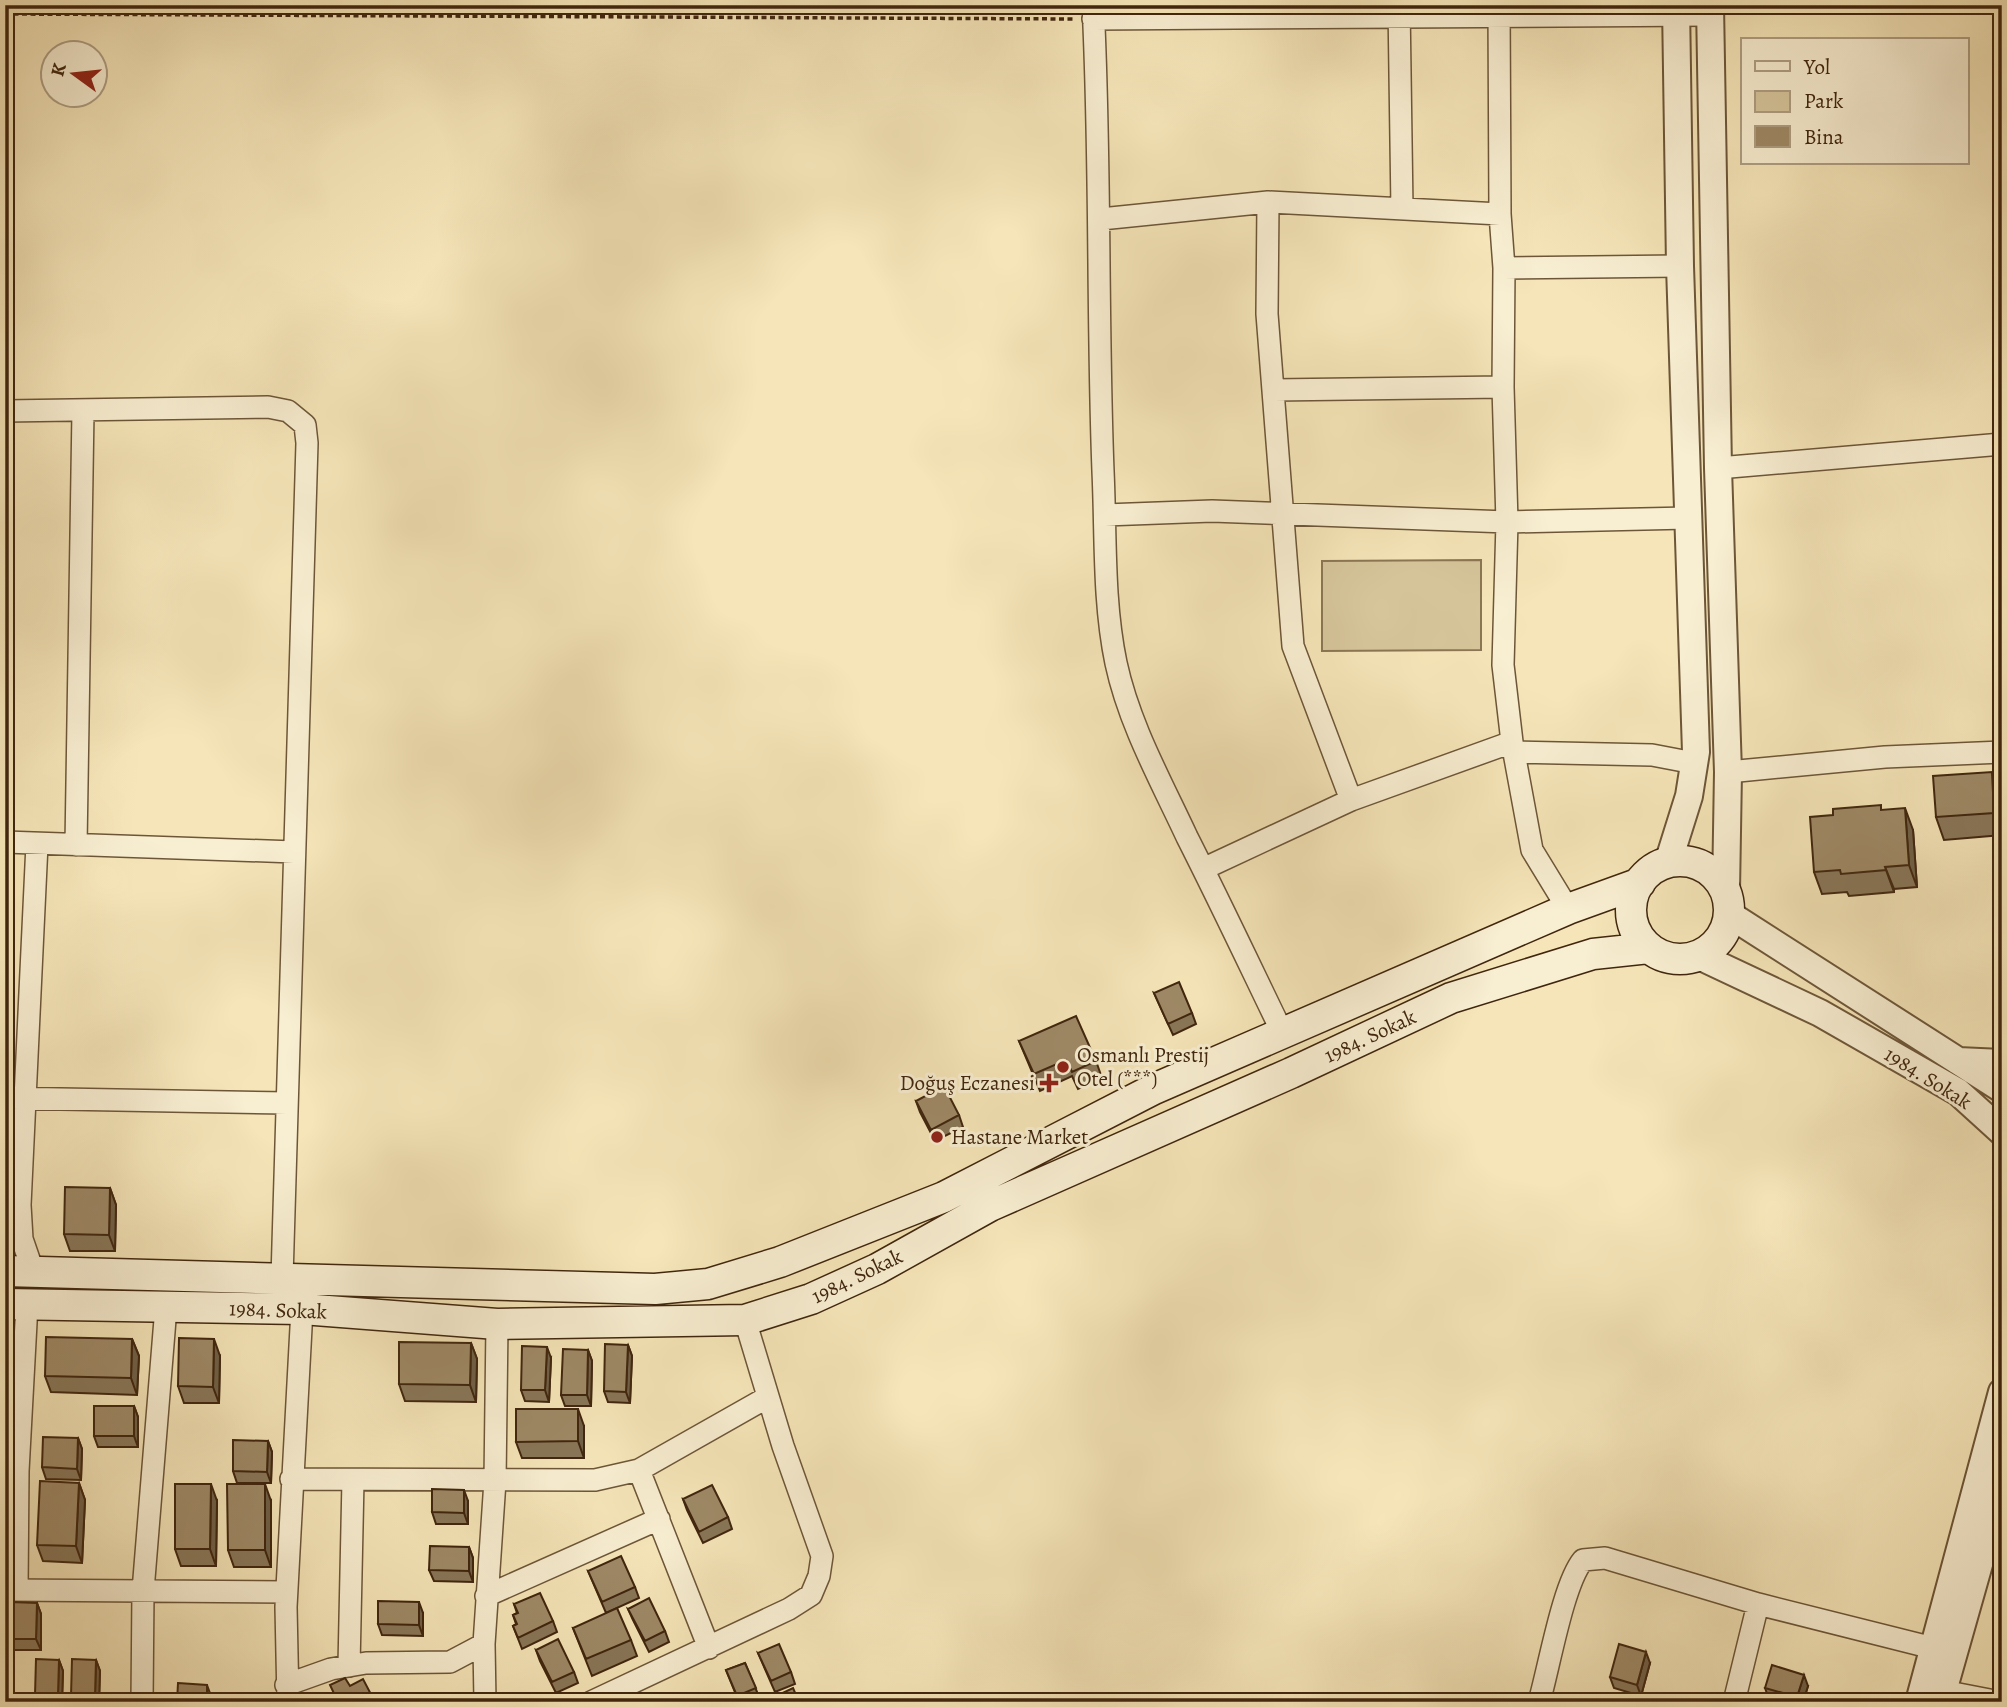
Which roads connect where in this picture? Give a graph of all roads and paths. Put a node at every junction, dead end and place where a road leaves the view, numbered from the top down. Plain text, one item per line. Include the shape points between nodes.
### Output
1 (1500, 10) edge
2 (1676, 10) edge
3 (1710, 10) edge
4 (1399, 11) edge
5 (1093, 12) edge
6 (5, 14) edge
7 (1268, 202) junction
8 (1402, 209) junction
9 (1500, 214) junction
10 (1101, 219) junction
11 (1680, 266) junction
12 (1504, 268) junction
13 (1503, 387) junction
14 (1274, 390) junction
15 (5, 411) edge
16 (83, 411) junction
17 (2002, 444) edge
18 (1718, 468) junction
19 (1283, 514) junction
20 (1105, 515) junction
21 (1688, 518) junction
22 (1507, 522) junction
23 (1512, 747) junction
24 (2002, 752) edge
25 (1694, 764) junction
26 (1728, 772) junction
27 (1351, 800) junction
28 (5, 842) edge
29 (37, 844) junction
30 (76, 845) junction
31 (294, 852) junction
32 (1668, 863) junction
33 (1203, 869) junction
34 (1640, 883) junction
35 (1728, 903) junction
36 (1567, 909) junction
37 (1649, 948) junction
38 (1699, 956) junction
39 (1283, 1034) junction
40 (1957, 1061) junction
41 (2002, 1063) edge
42 (2002, 1089) edge
43 (14, 1098) edge
44 (287, 1103) junction
45 (2002, 1132) edge
46 (19, 1271) edge
47 (282, 1278) junction
48 (682, 1287) junction
49 (16, 1304) edge
50 (166, 1307) junction
51 (302, 1309) junction
52 (745, 1320) junction
53 (683, 1321) junction
54 (497, 1324) junction
55 (2002, 1392) edge
56 (768, 1397) junction
57 (639, 1470) junction
58 (12, 1471) edge
59 (291, 1479) junction
60 (353, 1480) junction
61 (495, 1481) junction
62 (2002, 1483) edge
63 (659, 1519) junction
64 (11, 1590) edge
65 (144, 1591) junction
66 (286, 1592) junction
67 (486, 1596) junction
68 (1758, 1604) junction
69 (484, 1644) junction
70 (709, 1648) junction
71 (1933, 1648) junction
72 (349, 1666) junction
73 (287, 1693) edge
74 (1934, 1698) edge
75 (1546, 1700) edge
76 (142, 1702) edge
77 (485, 1702) edge
78 (591, 1702) edge
79 (1734, 1702) edge
80 (2000, 1702) edge

1 - 2 street
1 - 4 street
1 - 9 street
2 - 3 street
2 - 11 street
3 - 18 street
4 - 5 street
4 - 8 street
5 - 6 path
5 - 10 street
7 - 8 street
7 - 10 street
7 - 14 street via 1267,314
8 - 9 street
9 - 12 street
10 - 20 street via 1099,350
11 - 12 street
11 - 21 street
12 - 13 street
13 - 14 street
13 - 22 street
14 - 19 street
15 - 16 street
16 - 30 street
16 - 31 street via 268,407 288,411 305,425
17 - 18 street
18 - 26 street
19 - 20 street
19 - 22 street
19 - 27 street via 1293,646
20 - 33 street via 1107,594 1116,663 1157,773
21 - 22 street
21 - 25 street
22 - 23 street via 1503,665
23 - 25 street via 1652,755
23 - 27 street
23 - 36 street via 1532,850
24 - 26 street via 1885,757
25 - 32 street
26 - 35 street
27 - 33 street
28 - 29 street
29 - 30 street
29 - 43 street
30 - 31 street
31 - 44 street
32 - 34 main road
32 - 35 main road via 1691,862 1712,872
33 - 39 street
34 - 36 main road
34 - 37 main road via 1631,905 1632,917
35 - 38 main road via 1721,937
35 - 40 street
36 - 39 main road
37 - 38 main road via 1670,958
37 - 52 main road, 1984. Sokak via 1592,954 1451,998 990,1206 877,1269 811,1299
38 - 45 street, 1984. Sokak via 1819,1013 1958,1092
39 - 48 main road via 1154,1089 944,1197 780,1262 708,1284
40 - 41 street
40 - 42 street
43 - 44 street
43 - 46 street
44 - 47 street
46 - 47 main road
47 - 48 main road
48 - 53 main road
49 - 50 main road, 1984. Sokak
49 - 58 street
50 - 51 main road, 1984. Sokak
50 - 65 street
51 - 54 main road, 1984. Sokak
51 - 59 street
52 - 53 main road, 1984. Sokak
52 - 56 street
53 - 54 main road, 1984. Sokak
54 - 61 street
55 - 71 street
56 - 57 street
56 - 70 street via 822,1556 820,1576 811,1595
57 - 61 street via 595,1480
57 - 63 street
58 - 64 street
59 - 60 street
59 - 66 street
60 - 61 street
60 - 72 street
61 - 67 street
62 - 74 street
63 - 67 street
63 - 70 street
64 - 65 street
65 - 66 street
65 - 76 street
66 - 73 street
67 - 69 street
68 - 71 street
68 - 75 street via 1605,1558 1584,1560 1566,1600
68 - 79 street
69 - 72 street via 450,1662
69 - 77 street
70 - 78 street
71 - 74 street
72 - 73 street
74 - 80 street

